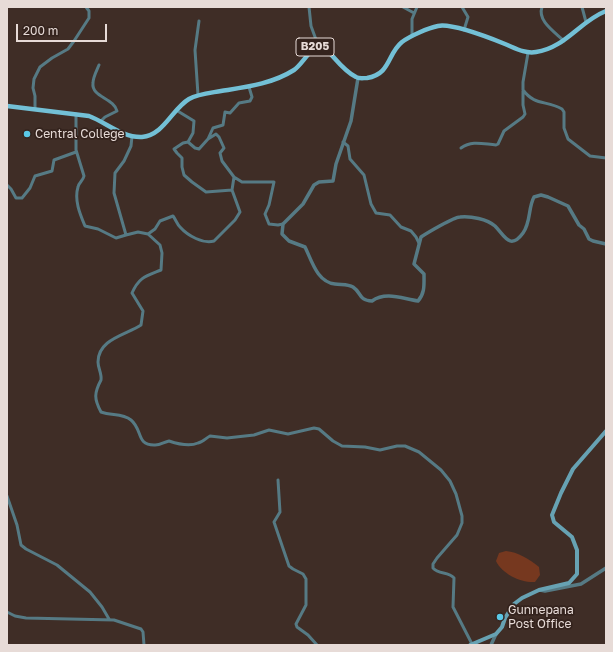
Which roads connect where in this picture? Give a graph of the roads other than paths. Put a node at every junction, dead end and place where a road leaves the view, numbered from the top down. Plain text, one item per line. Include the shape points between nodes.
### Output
1 (86, 7) edge
2 (309, 7) edge
3 (403, 7) edge
4 (417, 7) edge
5 (464, 7) edge
6 (542, 7) edge
7 (582, 7) edge
8 (606, 11) edge
9 (414, 13) junction
10 (199, 21) dead end
11 (586, 22) junction
12 (464, 30) junction
13 (412, 36) junction
14 (564, 41) junction
15 (318, 45) junction
16 (528, 53) junction
17 (99, 64) dead end
18 (358, 78) junction
19 (249, 87) junction
20 (523, 90) junction
21 (198, 95) junction
22 (7, 106) edge
23 (34, 109) junction
24 (176, 110) junction
25 (76, 114) junction
26 (101, 121) junction
27 (132, 136) junction
28 (208, 139) junction
29 (188, 142) junction
30 (343, 142) junction
31 (462, 148) dead end
32 (76, 152) junction
33 (606, 158) edge
34 (234, 177) junction
35 (7, 185) edge
36 (232, 190) junction
37 (283, 224) junction
38 (148, 234) junction
39 (126, 235) junction
40 (419, 243) junction
41 (606, 244) edge
42 (606, 431) edge
43 (278, 480) dead end
44 (7, 496) edge
45 (606, 568) edge
46 (539, 590) junction
47 (7, 612) edge
48 (109, 619) junction
49 (496, 634) junction
50 (144, 645) edge
51 (317, 645) edge
52 (471, 645) edge
53 (491, 645) edge

1 - 23 street via 89,18 74,41 68,49 40,68 34,79
2 - 15 street via 311,26
3 - 9 street
4 - 9 street
5 - 12 street via 468,17
6 - 14 street via 541,15 544,21
7 - 11 street
8 - 11 main road
9 - 13 street
10 - 21 street via 195,50
11 - 14 main road
12 - 13 main road via 439,26
12 - 16 main road
13 - 18 main road via 398,46 385,69 371,77
14 - 16 main road via 548,49
15 - 18 main road, B205 via 323,46 339,64
15 - 19 main road, B205 via 294,70
16 - 20 street
17 - 26 street via 93,87 102,98 116,107 117,111
18 - 30 street via 351,121
19 - 21 main road, B205
19 - 28 street via 252,97 250,101 239,103 230,113 226,112 222,125 213,128
20 - 31 street via 524,117 504,132 498,144 473,143
20 - 33 street via 534,100 562,108 568,139 590,156
21 - 24 main road, B205 via 187,100
22 - 23 main road, B205
23 - 25 main road, B205
24 - 27 main road, B205 via 155,133 145,137
24 - 29 street via 194,121 193,133
25 - 26 main road, B205
25 - 32 street
26 - 27 main road, B205 via 127,136
27 - 39 street via 131,146 115,173 114,193
28 - 29 street via 200,149
28 - 34 street via 216,134 220,136 224,148 220,153 222,161
29 - 36 street via 174,149 182,158 183,171 188,179 206,192
30 - 37 street via 333,181 314,185 303,204
30 - 40 street via 348,146 350,159 364,175 371,204 376,213 390,215 401,227 411,231
32 - 35 street via 54,160 52,171 35,176 22,198 16,198
32 - 39 street via 84,176 77,188 79,212 85,226 94,227 116,238
34 - 36 street
34 - 37 street via 242,182 274,182 265,214 269,224
36 - 38 street via 240,212 214,241 197,239 180,228 174,216 160,221
37 - 40 street via 282,234 289,241 305,247 325,282 354,288 366,301 384,296 418,301 424,288 424,274 414,264
38 - 39 street via 138,232
38 - 52 street via 160,245 161,270 137,283 132,294 143,312 141,325 109,341 102,349 98,361 101,380 96,389 101,412 124,416 135,425 143,443 155,446 169,441 177,444 199,444 210,436 227,438 254,435 269,430 288,434 314,428 342,446 380,450 404,446 418,452 448,477 460,507 462,520 459,532 437,558 433,568 454,578 453,607
40 - 41 street via 427,232 458,217 486,221 495,226 506,239 517,239 528,224 530,204 534,197 541,195 568,206 589,238
42 - 46 main road via 573,469 552,515 554,522 572,537 577,550 577,574 569,583
43 - 51 street via 280,512 274,522 289,566 306,579 306,605 296,624
44 - 48 street via 21,545 57,566 90,592
45 - 46 street via 581,584
46 - 49 main road via 514,604
47 - 48 street via 26,618
48 - 50 street via 141,629
49 - 52 main road
49 - 53 street

